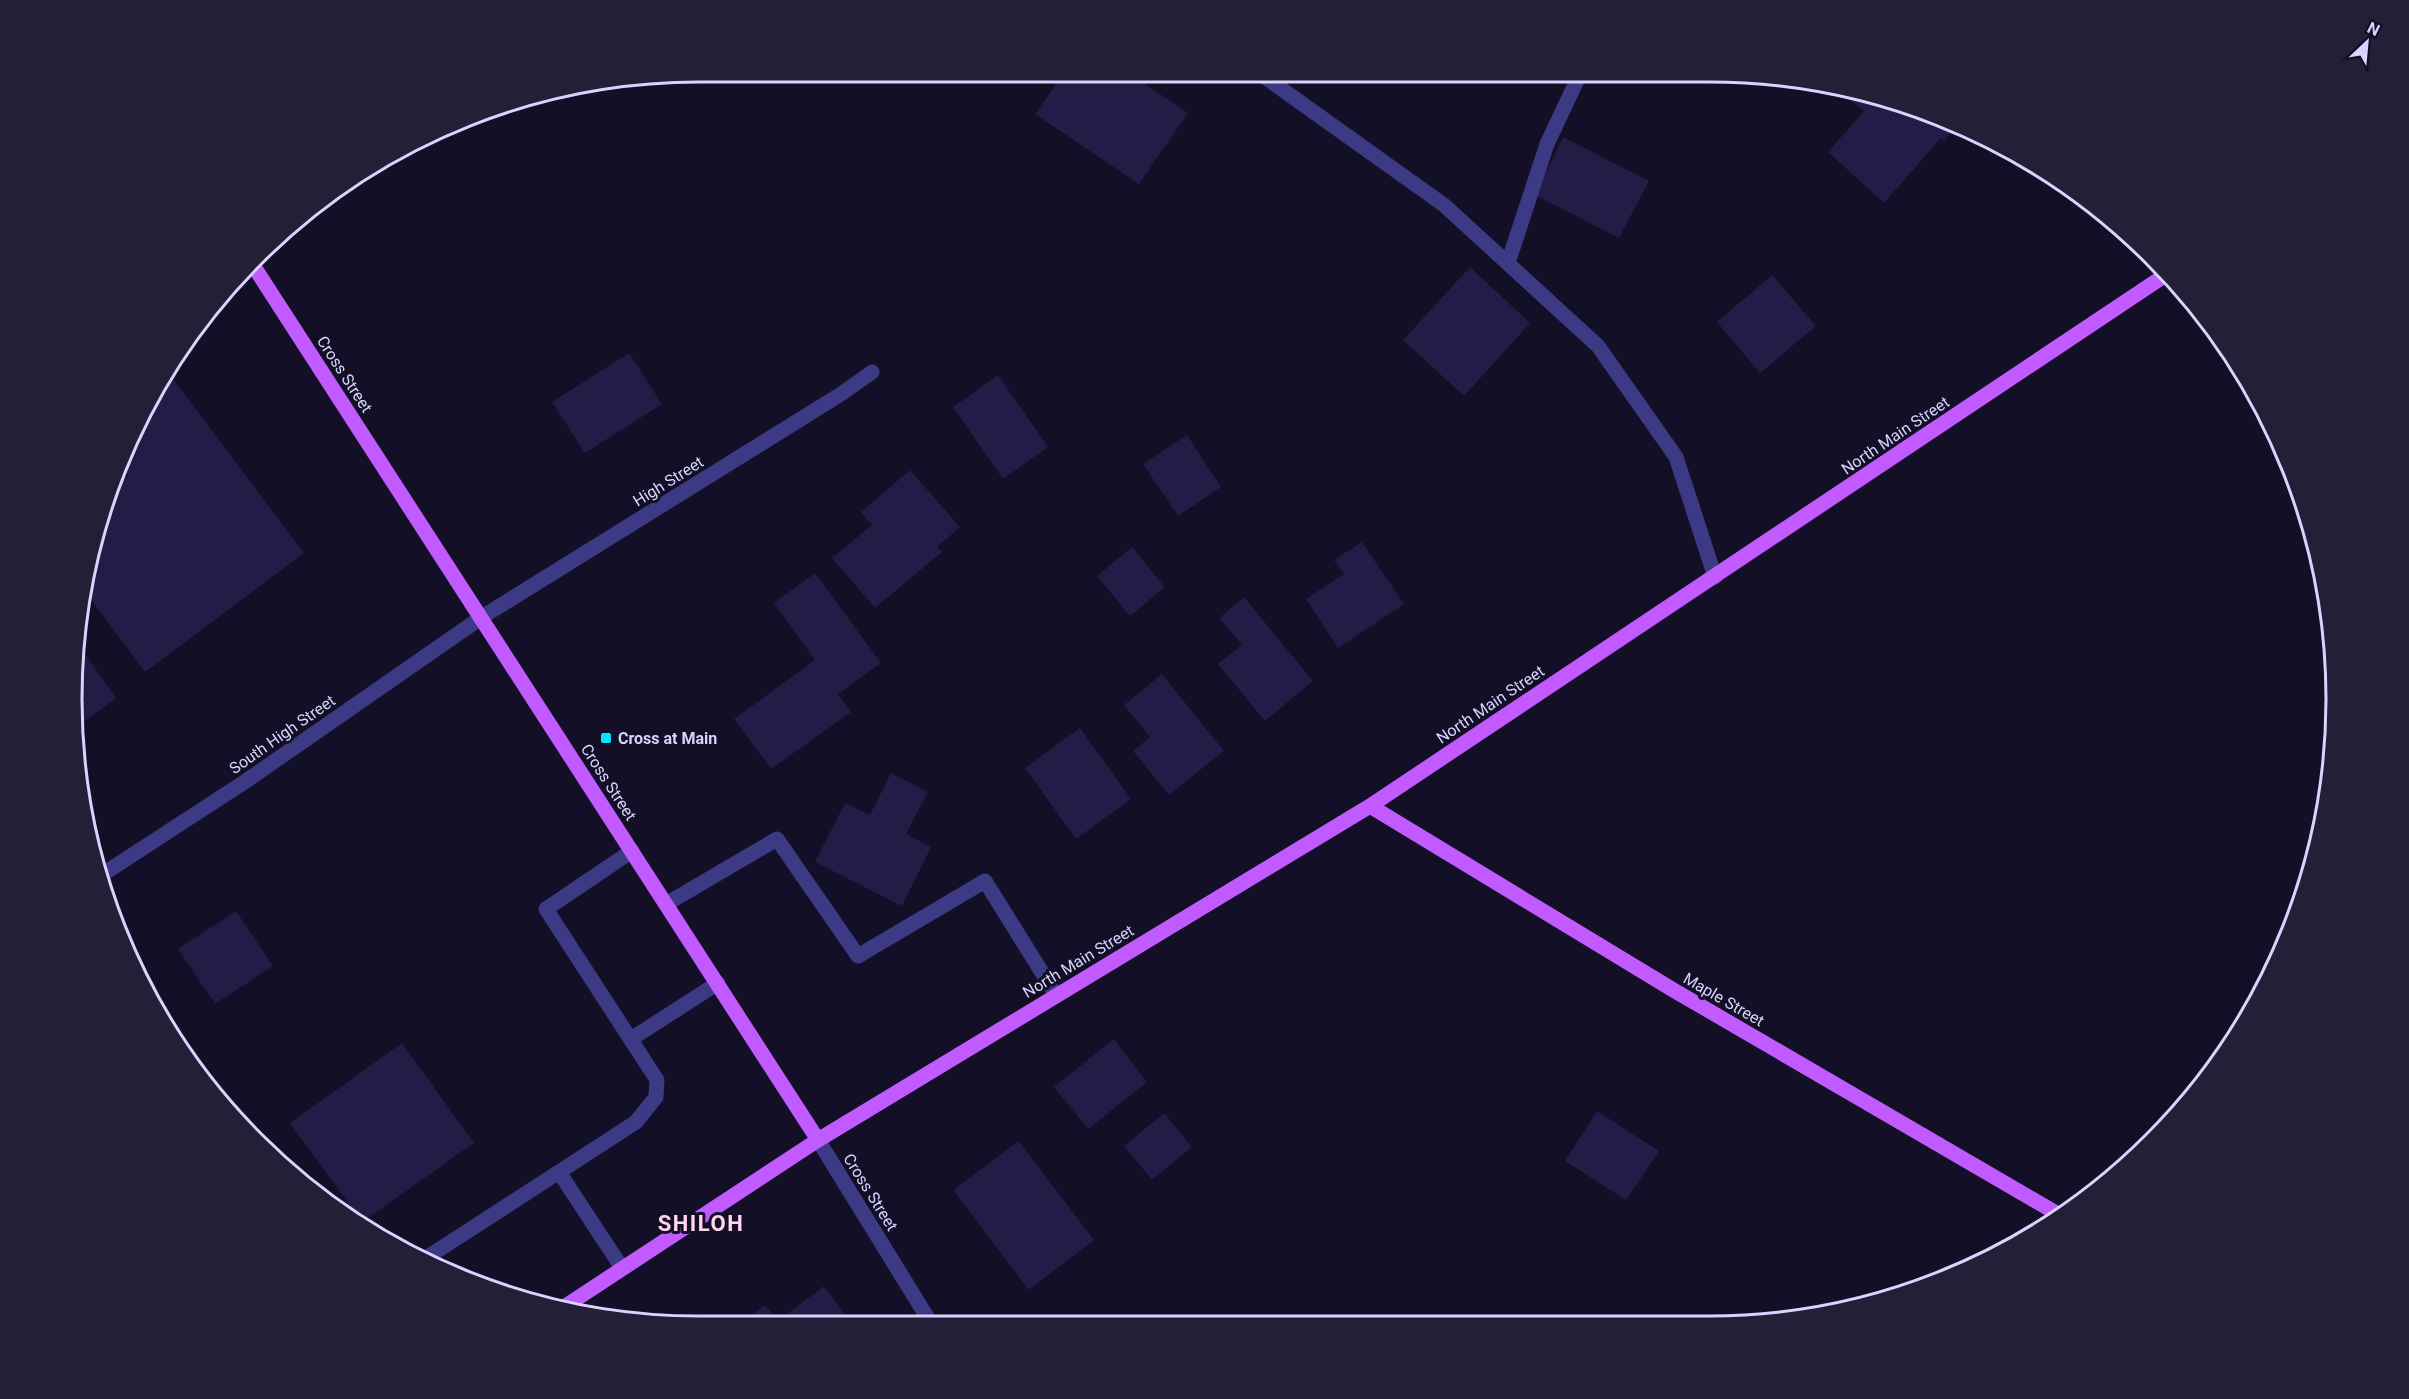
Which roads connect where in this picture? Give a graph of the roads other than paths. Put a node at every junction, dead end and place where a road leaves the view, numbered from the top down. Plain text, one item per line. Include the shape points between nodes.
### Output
1 (1272, 82) edge
2 (1576, 82) edge
3 (1508, 263) junction
4 (256, 271) edge
5 (2160, 279) edge
6 (872, 372) dead end
7 (1715, 577) junction
8 (482, 617) junction
9 (1370, 806) junction
10 (632, 851) junction
11 (107, 871) edge
12 (666, 904) junction
13 (718, 983) junction
14 (1056, 995) junction
15 (631, 1039) junction
16 (818, 1140) junction
17 (559, 1172) junction
18 (2054, 1212) edge
19 (431, 1255) edge
20 (622, 1268) junction
21 (570, 1303) edge
22 (926, 1316) edge

1 - 3 street via 1444,205
2 - 3 street via 1547,144
3 - 7 street via 1598,346 1676,457
4 - 8 main road, Cross Street
5 - 7 main road, North Main Street
6 - 8 street, High Street
7 - 9 main road, North Main Street
8 - 10 main road, Cross Street
8 - 11 street, South High Street via 246,782
9 - 14 main road, North Main Street
9 - 18 main road, Maple Street via 1675,991
10 - 12 main road, Cross Street
10 - 15 street via 546,909
12 - 13 main road, Cross Street
12 - 14 street via 777,839 858,956 985,882
13 - 15 street
13 - 16 main road, Cross Street
14 - 16 main road, North Main Street
15 - 17 street via 657,1080 656,1097 636,1122
16 - 20 main road, North Main Street
16 - 22 street, Cross Street
17 - 19 street
17 - 20 street
20 - 21 main road, North Main Street

